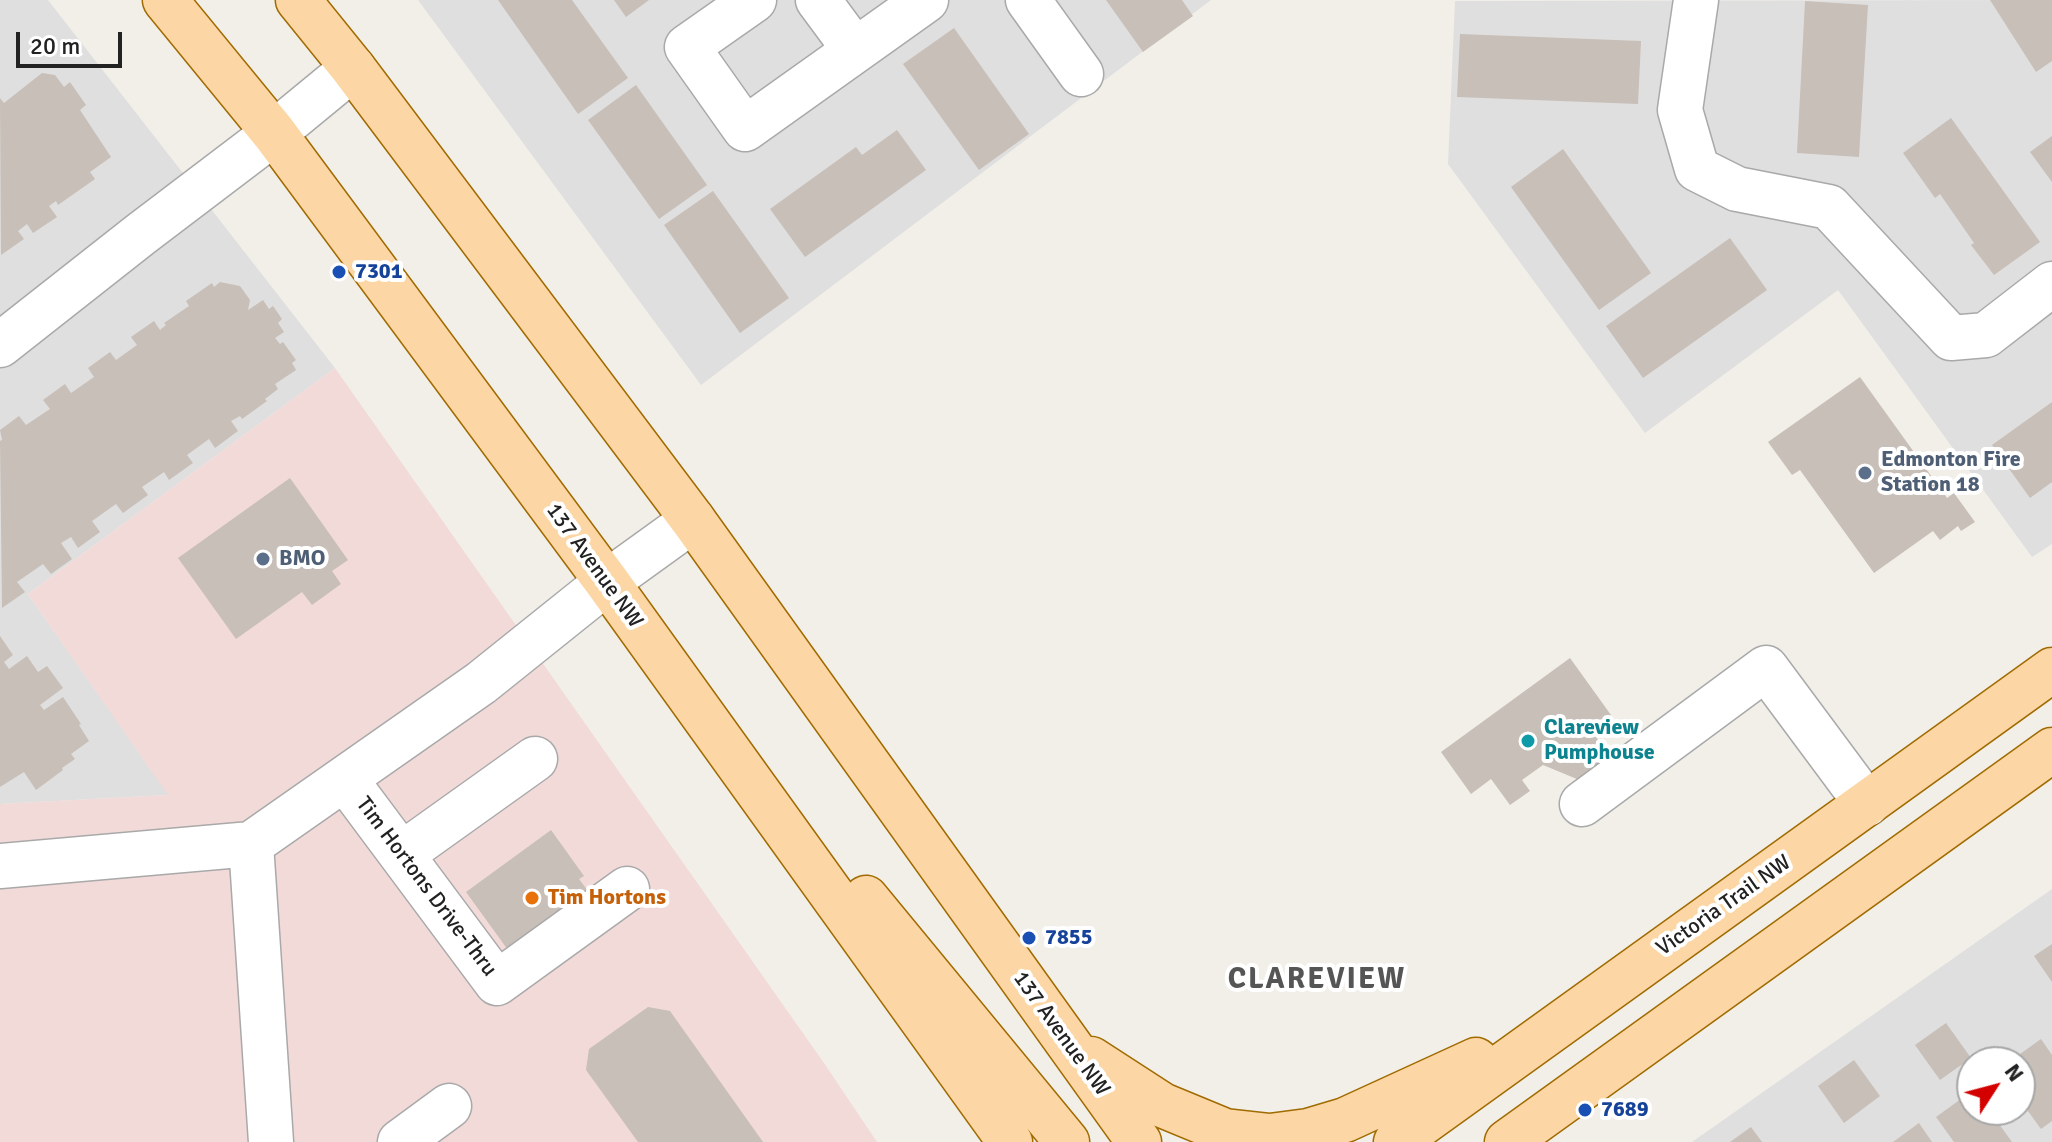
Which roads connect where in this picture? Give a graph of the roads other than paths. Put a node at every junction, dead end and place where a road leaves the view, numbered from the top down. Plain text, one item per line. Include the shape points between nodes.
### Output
1 (165, 0) edge
2 (298, 0) edge
3 (754, 0) edge
4 (818, 0) edge
5 (926, 0) edge
6 (1028, 0) edge
7 (1696, 0) edge
8 (855, 50) junction
9 (353, 68) junction
10 (1081, 74) dead end
11 (274, 133) junction
12 (2052, 284) edge
13 (0, 345) edge
14 (693, 520) junction
15 (607, 582) junction
16 (2052, 670) edge
17 (695, 704) junction
18 (2052, 750) edge
19 (535, 759) dead end
20 (345, 779) junction
21 (1582, 804) dead end
22 (1867, 804) junction
23 (251, 844) junction
24 (402, 854) junction
25 (0, 866) edge
26 (627, 889) dead end
27 (1562, 1021) junction
28 (1066, 1041) junction
29 (941, 1046) junction
30 (449, 1106) dead end
31 (271, 1142) edge
32 (400, 1142) edge
33 (974, 1142) edge
34 (1010, 1142) edge
35 (1067, 1142) edge
36 (1139, 1142) edge
37 (1396, 1142) edge
38 (1507, 1142) edge

1 - 11 main road, 137 Avenue NW
2 - 9 main road, 137 Avenue NW
3 - 8 lane via 687,47 745,129
4 - 8 lane
5 - 8 lane
6 - 10 lane
7 - 12 lane via 1680,110 1697,169 1737,189 1829,207 1951,338 1986,335
9 - 11 lane
9 - 14 main road, 137 Avenue NW
11 - 13 lane
11 - 15 main road, 137 Avenue NW
14 - 15 lane
14 - 28 main road, 137 Avenue NW
15 - 17 main road, 137 Avenue NW
15 - 20 lane via 481,683
16 - 22 main road, Victoria Trail NW
17 - 29 main road, 137 Avenue NW
17 - 35 main road via 895,930
18 - 38 main road
19 - 24 lane
20 - 23 lane
20 - 24 lane, Tim Hortons Drive-Thru
21 - 22 lane via 1766,668
22 - 27 main road, Victoria Trail NW
23 - 25 lane
23 - 31 lane
24 - 26 lane, Tim Hortons Drive-Thru via 497,983
27 - 28 main road via 1345,1120 1270,1136 1225,1131 1162,1105
27 - 37 main road, Victoria Trail NW
28 - 36 main road, 137 Avenue NW
29 - 33 main road
29 - 34 main road, 137 Avenue NW
30 - 32 lane

